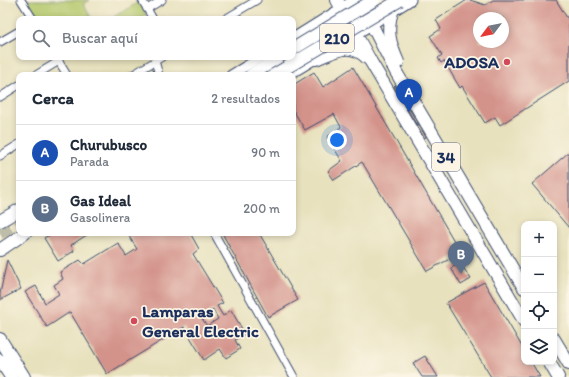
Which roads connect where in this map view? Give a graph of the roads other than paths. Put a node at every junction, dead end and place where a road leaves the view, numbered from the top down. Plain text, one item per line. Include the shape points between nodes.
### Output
1 (21, 0) edge
2 (142, 0) edge
3 (162, 0) edge
4 (257, 0) edge
5 (354, 0) edge
6 (358, 0) edge
7 (374, 0) edge
8 (400, 0) edge
9 (411, 0) edge
10 (339, 4) edge
11 (147, 9) junction
12 (392, 12) junction
13 (31, 16) edge
14 (151, 16) edge
15 (230, 16) edge
16 (321, 20) junction
17 (372, 25) junction
18 (16, 33) edge
19 (356, 35) junction
20 (297, 36) edge
21 (0, 42) edge
22 (337, 46) junction
23 (296, 47) edge
24 (316, 59) junction
25 (57, 60) edge
26 (59, 60) edge
27 (256, 60) edge
28 (275, 60) edge
29 (155, 61) joint
30 (371, 62) junction
31 (40, 72) edge
32 (65, 72) edge
33 (137, 72) edge
34 (159, 72) edge
35 (236, 72) edge
36 (256, 72) edge
37 (279, 72) edge
38 (294, 72) edge
39 (16, 87) edge
40 (0, 97) edge
41 (16, 146) edge
42 (0, 156) edge
43 (16, 212) edge
44 (0, 221) edge
45 (21, 236) edge
46 (216, 236) edge
47 (0, 250) edge
48 (512, 267) junction
49 (521, 283) edge
50 (521, 316) edge
51 (0, 339) edge
52 (557, 344) edge
53 (0, 360) edge
54 (569, 364) edge
55 (551, 365) edge
56 (11, 377) edge
57 (24, 377) edge
58 (294, 377) edge
59 (558, 377) edge

1 - 13 street
2 - 11 street
3 - 11 street
4 - 15 street
5 - 10 street
6 - 17 main road, 34
7 - 23 main road, 210, bridge
8 - 37 main road, 210, bridge
9 - 12 street
10 - 16 street
10 - 19 main road, 34
11 - 14 street
12 - 17 street
12 - 48 main road via 388,32 396,57 489,214
16 - 20 street
16 - 22 street
17 - 19 street
17 - 48 main road, 34 via 396,72
18 - 21 street
19 - 22 street
19 - 30 main road, 34
20 - 24 street
22 - 24 street
24 - 30 main road via 347,48 361,52
24 - 38 street
25 - 31 street
26 - 32 street
27 - 35 street
28 - 36 main road
29 - 33 street
29 - 34 street
30 - 50 main road, 34
39 - 40 street
41 - 42 street
43 - 44 main road
45 - 47 main road
46 - 58 street
48 - 49 main road, 34
51 - 57 main road
52 - 54 main road
53 - 56 main road
55 - 59 main road

